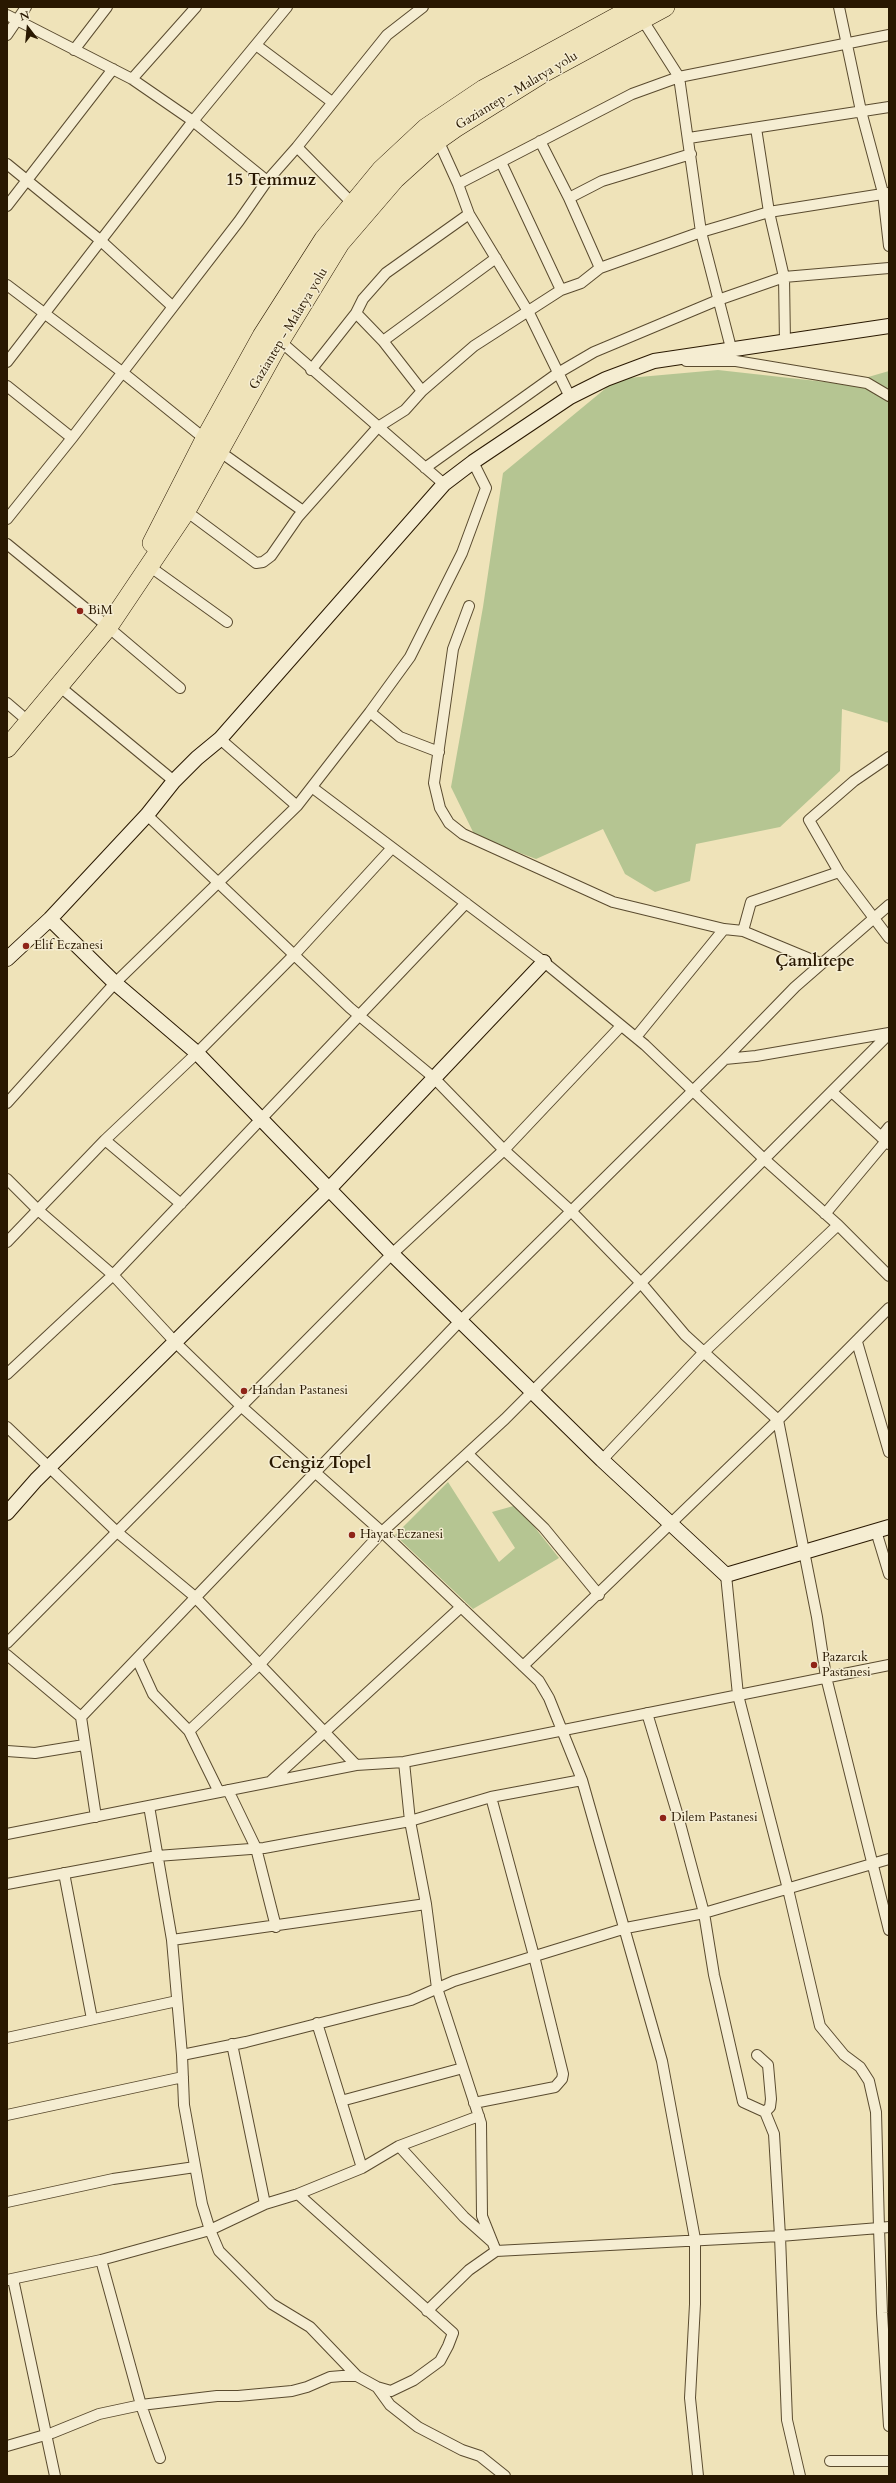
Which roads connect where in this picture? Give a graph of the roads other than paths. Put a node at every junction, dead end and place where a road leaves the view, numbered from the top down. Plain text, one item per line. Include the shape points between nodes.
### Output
1 (26, 7) edge
2 (107, 7) edge
3 (196, 7) edge
4 (423, 7) edge
5 (665, 7) edge
6 (839, 7) edge
7 (285, 8) edge
8 (639, 13) edge
9 (11, 18) edge
10 (7, 35) edge
11 (889, 35) edge
12 (846, 44) junction
13 (256, 45) junction
14 (74, 50) junction
15 (113, 69) junction
16 (679, 77) junction
17 (132, 79) junction
18 (332, 102) junction
19 (889, 107) edge
20 (861, 111) junction
21 (193, 121) junction
22 (756, 128) junction
23 (689, 138) junction
24 (438, 140) junction
25 (540, 141) junction
26 (297, 147) junction
27 (691, 154) junction
28 (501, 162) junction
29 (7, 164) edge
30 (27, 180) junction
31 (267, 181) junction
32 (458, 184) junction
33 (886, 193) edge
34 (569, 198) junction
35 (352, 203) junction
36 (7, 206) edge
37 (769, 212) junction
38 (469, 214) junction
39 (701, 232) junction
40 (100, 240) junction
41 (889, 246) edge
42 (496, 258) junction
43 (600, 268) junction
44 (889, 268) edge
45 (784, 277) junction
46 (7, 285) edge
47 (561, 290) junction
48 (718, 300) junction
49 (172, 306) junction
50 (528, 312) junction
51 (356, 313) junction
52 (44, 314) junction
53 (889, 326) edge
54 (280, 341) junction
55 (383, 341) junction
56 (786, 342) junction
57 (731, 348) junction
58 (654, 361) junction
59 (7, 362) edge
60 (311, 370) junction
61 (122, 372) junction
62 (558, 373) junction
63 (7, 386) edge
64 (422, 391) junction
65 (889, 396) edge
66 (570, 398) junction
67 (378, 427) junction
68 (72, 438) junction
69 (205, 439) junction
70 (219, 451) junction
71 (473, 462) junction
72 (425, 468) junction
73 (444, 484) junction
74 (186, 511) junction
75 (303, 511) junction
76 (7, 519) edge
77 (7, 544) edge
78 (149, 566) junction
79 (469, 606) dead end
80 (227, 622) dead end
81 (105, 624) junction
82 (59, 686) junction
83 (180, 688) dead end
84 (14, 709) edge
85 (370, 712) junction
86 (7, 730) edge
87 (220, 739) junction
88 (7, 748) edge
89 (439, 752) junction
90 (889, 757) edge
91 (174, 782) junction
92 (313, 788) junction
93 (296, 806) junction
94 (147, 815) junction
95 (391, 849) junction
96 (839, 872) junction
97 (218, 884) junction
98 (466, 903) junction
99 (889, 905) edge
100 (50, 919) junction
101 (874, 919) junction
102 (724, 929) junction
103 (743, 930) junction
104 (889, 938) edge
105 (294, 955) junction
106 (7, 959) edge
107 (544, 962) junction
108 (820, 963) junction
109 (115, 983) junction
110 (360, 1015) junction
111 (621, 1026) junction
112 (889, 1034) edge
113 (636, 1037) junction
114 (197, 1053) junction
115 (725, 1059) junction
116 (433, 1077) junction
117 (692, 1090) junction
118 (832, 1092) junction
119 (7, 1103) edge
120 (263, 1120) junction
121 (889, 1127) edge
122 (104, 1140) junction
123 (885, 1141) edge
124 (504, 1150) junction
125 (763, 1158) junction
126 (7, 1179) edge
127 (330, 1188) junction
128 (181, 1204) junction
129 (38, 1210) junction
130 (571, 1212) junction
131 (826, 1214) junction
132 (838, 1225) junction
133 (7, 1242) edge
134 (392, 1254) junction
135 (113, 1274) junction
136 (889, 1276) edge
137 (641, 1283) junction
138 (889, 1308) edge
139 (460, 1320) junction
140 (857, 1342) junction
141 (176, 1343) junction
142 (704, 1352) junction
143 (7, 1374) edge
144 (533, 1391) junction
145 (242, 1407) junction
146 (778, 1420) junction
147 (7, 1426) edge
148 (889, 1452) edge
149 (468, 1454) junction
150 (602, 1460) junction
151 (49, 1468) junction
152 (315, 1470) junction
153 (7, 1513) edge
154 (673, 1523) junction
155 (882, 1529) edge
156 (117, 1532) junction
157 (382, 1532) junction
158 (804, 1554) junction
159 (889, 1574) edge
160 (726, 1575) junction
161 (599, 1595) junction
162 (194, 1596) junction
163 (461, 1607) junction
164 (7, 1643) edge
165 (7, 1654) edge
166 (137, 1659) junction
167 (260, 1664) junction
168 (889, 1665) edge
169 (524, 1666) junction
170 (826, 1677) junction
171 (738, 1695) junction
172 (647, 1714) junction
173 (81, 1717) junction
174 (563, 1730) junction
175 (189, 1732) junction
176 (323, 1733) junction
177 (84, 1745) junction
178 (7, 1751) edge
179 (404, 1762) junction
180 (356, 1765) junction
181 (582, 1780) junction
182 (270, 1782) junction
183 (223, 1791) junction
184 (491, 1798) junction
185 (149, 1806) junction
186 (96, 1817) junction
187 (410, 1822) junction
188 (7, 1834) edge
189 (256, 1848) junction
190 (157, 1856) junction
191 (889, 1858) edge
192 (872, 1864) junction
193 (64, 1873) junction
194 (7, 1884) edge
195 (788, 1889) junction
196 (426, 1904) junction
197 (704, 1913) junction
198 (276, 1927) junction
199 (626, 1928) junction
200 (889, 1930) edge
201 (172, 1940) junction
202 (534, 1956) junction
203 (437, 1988) junction
204 (177, 2001) junction
205 (92, 2019) junction
206 (317, 2023) junction
207 (7, 2038) edge
208 (232, 2044) junction
209 (182, 2055) junction
210 (758, 2055) dead end
211 (463, 2068) junction
212 (183, 2077) junction
213 (341, 2101) junction
214 (474, 2103) junction
215 (765, 2112) junction
216 (7, 2115) edge
217 (479, 2116) junction
218 (399, 2146) junction
219 (195, 2167) junction
220 (362, 2168) junction
221 (298, 2194) junction
222 (7, 2202) edge
223 (264, 2204) junction
224 (884, 2228) edge
225 (210, 2230) junction
226 (780, 2236) junction
227 (695, 2239) junction
228 (494, 2247) junction
229 (101, 2260) junction
230 (10, 2279) edge
231 (427, 2311) junction
232 (885, 2313) edge
233 (357, 2376) junction
234 (377, 2387) junction
235 (141, 2405) junction
236 (889, 2426) edge
237 (45, 2436) junction
238 (7, 2446) edge
239 (160, 2458) dead end
240 (830, 2461) dead end
241 (889, 2461) edge
242 (55, 2476) edge
243 (505, 2476) edge
244 (698, 2476) edge
245 (800, 2476) edge

1 - 9 street
2 - 14 street
3 - 17 street
4 - 18 street via 387,35
5 - 8 highway, Gaziantep - Malatya yolu
6 - 12 street
7 - 13 street
8 - 16 street
8 - 24 highway, Gaziantep - Malatya yolu
8 - 35 highway, Gaziantep - Malatya yolu via 484,89 426,128 381,170
9 - 10 street
9 - 14 street
11 - 12 street
12 - 16 street
12 - 20 street
13 - 18 street
13 - 21 street
14 - 15 street
15 - 17 street
15 - 30 street
16 - 23 street
16 - 25 street via 632,94
17 - 21 street
18 - 26 street
19 - 20 street
20 - 22 street
20 - 33 street
21 - 31 street
21 - 40 street
22 - 23 street
22 - 37 street
23 - 27 street
24 - 32 street
24 - 54 highway, Gaziantep - Malatya yolu via 395,179 340,243
25 - 28 street
25 - 34 street
26 - 31 street
26 - 35 street
27 - 34 street via 602,181
27 - 39 street
28 - 32 street
28 - 47 street
29 - 30 street
30 - 36 street
30 - 40 street
31 - 49 street
32 - 38 street
33 - 37 street
33 - 41 street
34 - 43 street
35 - 69 highway, Gaziantep - Malatya yolu via 324,238 262,336
37 - 39 street
37 - 45 street
38 - 42 street
38 - 51 street via 386,273 363,299
39 - 43 street
39 - 48 street
40 - 49 street
40 - 52 street
42 - 50 street
42 - 55 street
43 - 47 street via 581,283
44 - 45 street
45 - 48 street
45 - 56 street
46 - 52 street
47 - 50 street
48 - 57 street
48 - 62 street via 594,352
49 - 61 street
50 - 62 street
50 - 64 street via 474,346
51 - 55 street
51 - 60 street
52 - 59 street
52 - 61 street
53 - 56 street
54 - 60 street
54 - 70 highway, Gaziantep - Malatya yolu
55 - 64 street
56 - 57 street
57 - 58 street
58 - 65 street via 736,362 867,383
58 - 66 street via 606,379
60 - 67 street
61 - 68 street
61 - 69 street
62 - 66 street
62 - 72 street
63 - 68 street
64 - 67 street via 405,410
66 - 71 street
67 - 72 street
67 - 75 street
68 - 76 street
69 - 81 highway, Gaziantep - Malatya yolu via 149,548
70 - 74 highway, Gaziantep - Malatya yolu
70 - 75 street
71 - 73 street
71 - 85 street via 486,488 462,553 410,657
72 - 73 street
73 - 87 street
74 - 75 street via 256,563 263,562 271,556
74 - 78 highway, Gaziantep - Malatya yolu
77 - 81 street
78 - 80 street
78 - 81 highway, Gaziantep - Malatya yolu
79 - 89 street via 453,649
81 - 82 highway, Gaziantep - Malatya yolu
81 - 83 street
81 - 84 highway, Gaziantep - Malatya yolu
82 - 88 highway, Gaziantep - Malatya yolu
82 - 91 street
84 - 86 highway, Gaziantep - Malatya yolu
85 - 89 street via 400,737
85 - 92 street
87 - 91 street
87 - 93 street
89 - 102 street via 434,782 440,808 449,824 463,834 613,902
90 - 96 street via 854,781 808,820
91 - 94 street
92 - 93 street
92 - 95 street
93 - 97 street
94 - 97 street
94 - 100 street
95 - 98 street
95 - 105 street
96 - 101 street
96 - 103 street via 751,902
97 - 105 street
97 - 109 street
98 - 107 street
98 - 110 street
99 - 101 street
100 - 106 street
100 - 109 street
101 - 104 street
101 - 108 street
102 - 103 street
102 - 113 street
103 - 108 street
105 - 110 street
105 - 114 street
107 - 111 street
107 - 116 street
108 - 115 street
109 - 114 street
109 - 119 street
110 - 116 street
110 - 120 street
111 - 113 street
111 - 124 street
112 - 115 street
112 - 118 street
113 - 117 street
114 - 120 street
114 - 122 street
115 - 117 street
116 - 124 street
116 - 127 street
117 - 125 street
117 - 130 street
118 - 123 street
118 - 125 street
120 - 127 street
120 - 128 street
121 - 123 street
122 - 128 street
122 - 129 street
123 - 131 street
124 - 130 street
124 - 134 street
125 - 131 street
125 - 137 street
126 - 129 street
127 - 134 street
127 - 141 street
128 - 135 street
129 - 133 street
129 - 135 street
130 - 137 street
130 - 139 street
131 - 132 street
132 - 136 street
132 - 142 street
134 - 139 street
134 - 145 street
135 - 141 street
135 - 143 street
137 - 142 street via 685,1335
137 - 144 street
138 - 140 street
139 - 144 street
139 - 152 street
140 - 146 street
140 - 148 street
141 - 145 street
141 - 151 street
142 - 146 street
142 - 150 street
144 - 149 street
144 - 150 street
145 - 152 street
145 - 156 street
146 - 154 street
146 - 158 street
147 - 151 street
149 - 157 street
149 - 161 street via 544,1528
150 - 154 street
151 - 153 street
151 - 156 street
152 - 157 street
152 - 162 street
154 - 160 street
154 - 161 street
155 - 158 street
155 - 159 street
156 - 162 street
156 - 164 street
157 - 163 street
157 - 167 street
158 - 160 street
158 - 170 street
160 - 171 street
161 - 169 street
162 - 166 street
162 - 167 street
163 - 169 street
163 - 176 street
165 - 173 street
166 - 173 street
166 - 175 street via 153,1694
167 - 175 street
167 - 176 street
168 - 170 street
169 - 174 street via 546,1692
170 - 171 street
170 - 192 street
171 - 172 street
171 - 195 street
172 - 174 street
172 - 197 street
173 - 177 street
174 - 179 street
174 - 181 street
175 - 183 street
176 - 180 street
176 - 182 street
177 - 178 street via 35,1753
177 - 186 street
179 - 180 street
179 - 187 street
180 - 182 street
181 - 184 street
181 - 199 street
182 - 183 street
183 - 185 street
183 - 189 street
184 - 187 street
184 - 202 street
185 - 186 street
185 - 190 street
186 - 188 street
187 - 189 street
187 - 196 street
189 - 190 street
189 - 198 street
190 - 193 street
190 - 201 street
191 - 192 street
192 - 195 street
192 - 200 street
193 - 194 street
193 - 205 street
195 - 197 street
195 - 224 street via 820,2026 844,2055 860,2067 869,2081 876,2112
196 - 198 street
196 - 203 street
197 - 199 street
197 - 215 street via 714,1975 743,2102
198 - 201 street
199 - 202 street
199 - 227 street via 662,2061
201 - 204 street
202 - 203 street
202 - 214 street via 562,2079 555,2087
203 - 206 street via 411,2000
203 - 211 street
204 - 205 street
204 - 209 street
205 - 207 street
206 - 208 street
206 - 213 street
208 - 209 street
208 - 223 street
209 - 212 street
210 - 215 street via 768,2065 771,2099 770,2107
211 - 213 street
211 - 214 street
212 - 216 street
212 - 219 street via 184,2105
213 - 220 street
214 - 217 street
215 - 226 street via 774,2134
217 - 218 street
217 - 228 street via 482,2216
218 - 220 street
218 - 228 street
219 - 222 street via 113,2179
219 - 225 street
220 - 221 street
221 - 223 street
221 - 231 street via 385,2274 406,2289
223 - 225 street
224 - 226 street
224 - 232 street
225 - 229 street
225 - 233 street via 219,2251 267,2298 310,2327
226 - 227 street
226 - 245 street via 787,2420
227 - 228 street
227 - 244 street via 695,2304 690,2398
228 - 231 street
229 - 230 street
229 - 235 street
230 - 237 street
231 - 234 street via 453,2333 440,2360 414,2380 390,2391
232 - 236 street
233 - 234 street
233 - 235 street via 330,2377 307,2388 292,2391
234 - 243 street via 390,2405 418,2427 462,2450 480,2456
235 - 237 street via 99,2414
235 - 239 street
237 - 238 street
237 - 242 street
240 - 241 street

